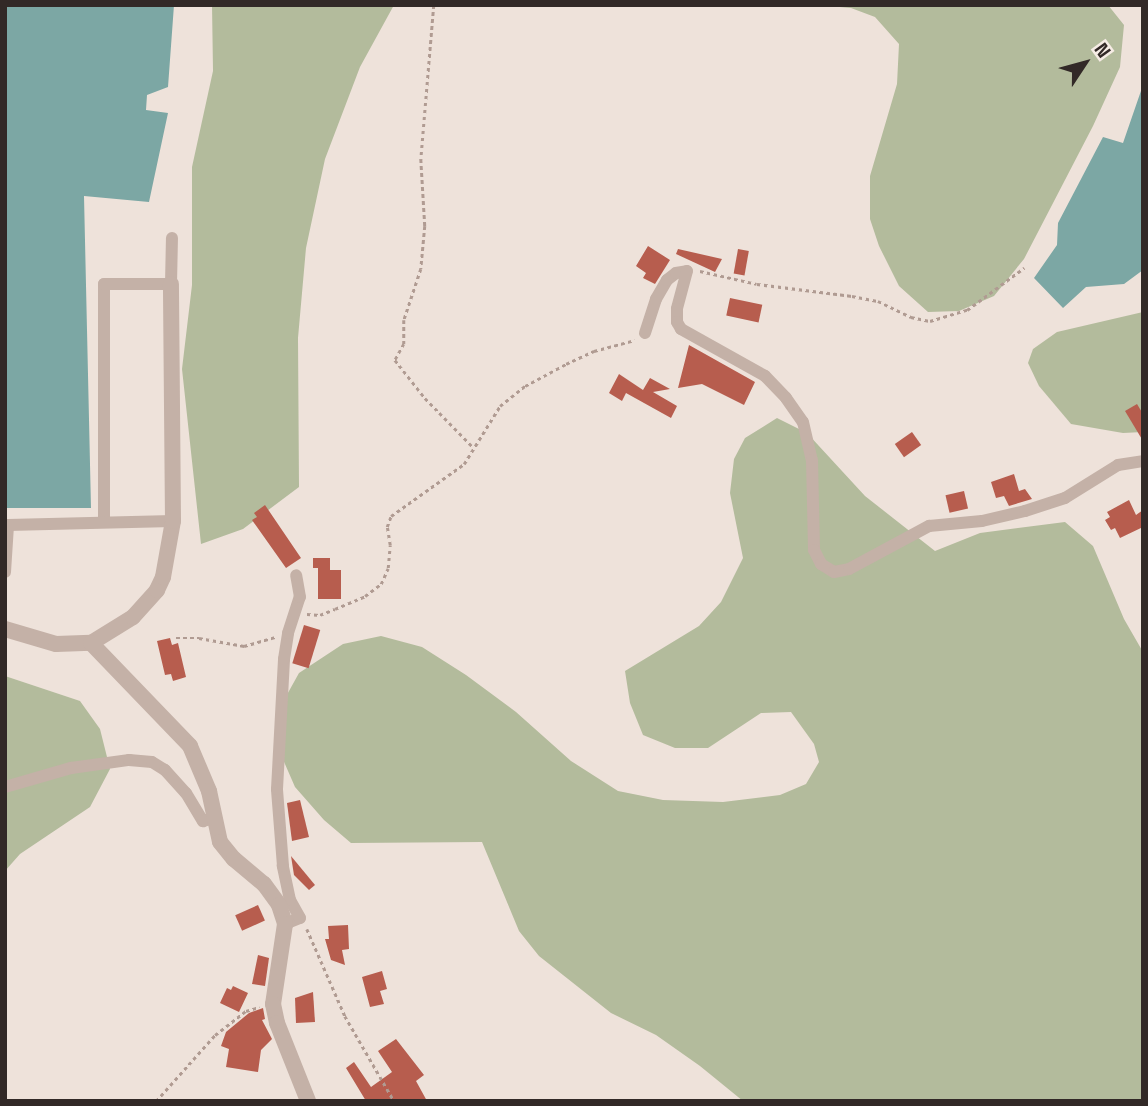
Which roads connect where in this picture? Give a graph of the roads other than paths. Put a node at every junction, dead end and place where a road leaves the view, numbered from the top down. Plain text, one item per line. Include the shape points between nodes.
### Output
1 (172, 238) dead end
2 (171, 284) junction
3 (645, 332) road end
4 (1143, 461) edge
5 (104, 520) junction
6 (173, 521) junction
7 (5, 572) edge
8 (296, 575) dead end
9 (5, 629) edge
10 (91, 643) junction
11 (5, 787) edge
12 (215, 818) junction
13 (292, 921) junction
14 (308, 1101) edge

1 - 2 street
2 - 5 street via 104,284
2 - 6 street
3 - 4 street via 667,279 687,271 677,309 681,329 765,376 803,422 812,460 814,550 829,571 849,569 929,526 1025,511 1065,498 1118,465
5 - 6 street
5 - 7 street via 8,525
6 - 10 street via 157,590 133,617
8 - 13 street via 300,597 286,646 277,789
9 - 10 street via 56,645
10 - 12 street via 191,746
11 - 12 street via 71,768 129,760 152,762 186,793 203,821
12 - 13 street via 220,842 264,884
13 - 14 street via 273,1004

